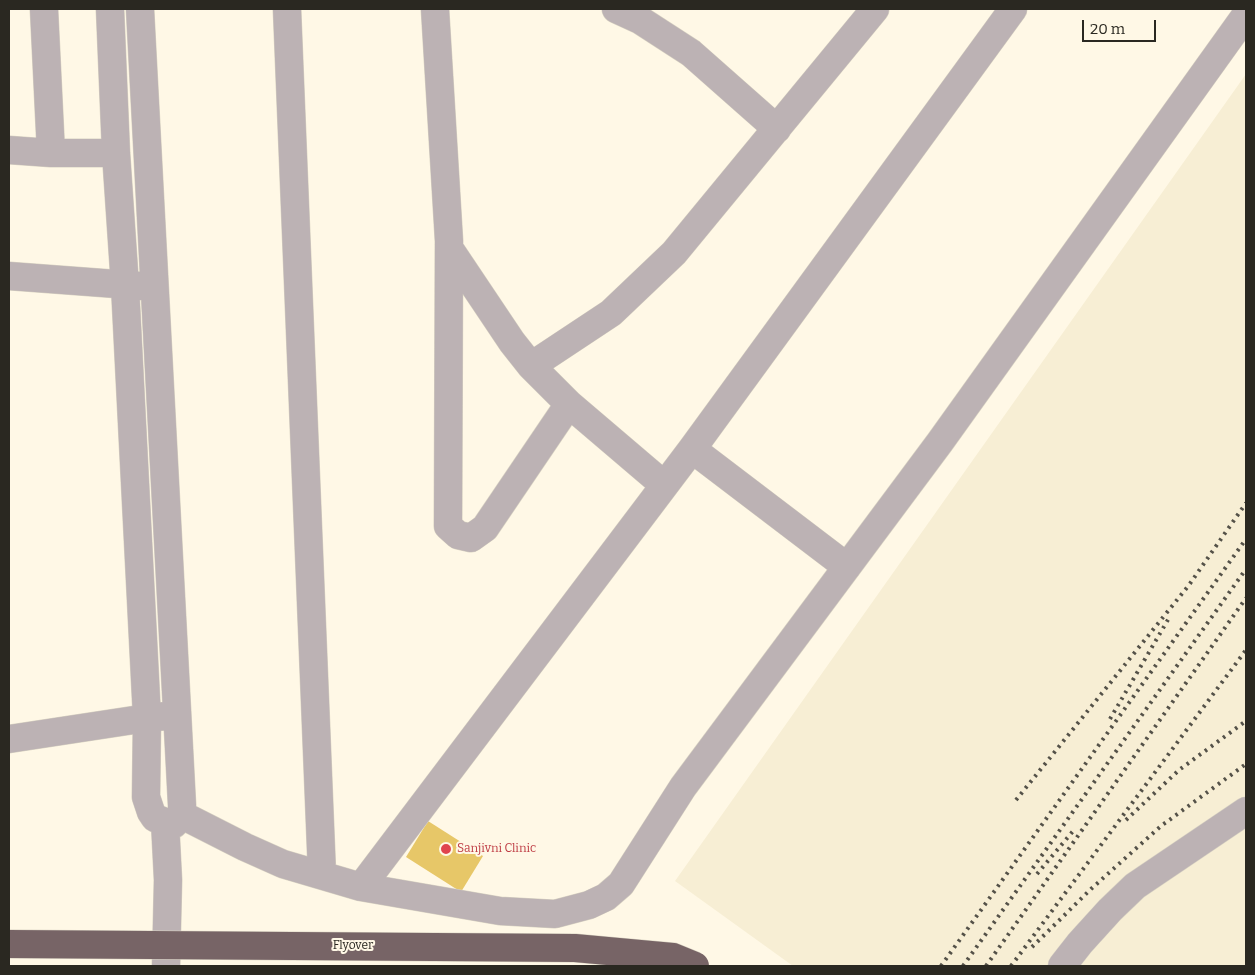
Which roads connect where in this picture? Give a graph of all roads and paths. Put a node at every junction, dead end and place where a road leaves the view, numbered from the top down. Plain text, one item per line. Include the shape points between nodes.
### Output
1 (44, 9) edge
2 (110, 9) edge
3 (140, 9) edge
4 (287, 9) edge
5 (435, 9) edge
6 (616, 9) edge
7 (874, 9) edge
8 (1013, 9) edge
9 (1246, 15) edge
10 (777, 129) junction
11 (9, 150) edge
12 (51, 153) junction
13 (116, 153) junction
14 (449, 248) junction
15 (9, 276) edge
16 (125, 286) junction
17 (154, 286) junction
18 (532, 366) junction
19 (569, 404) junction
20 (692, 449) junction
21 (664, 485) junction
22 (847, 567) junction
23 (177, 715) junction
24 (147, 718) junction
25 (9, 739) edge
26 (1246, 811) edge
27 (173, 819) junction
28 (322, 874) junction
29 (361, 887) junction
30 (9, 944) edge
31 (166, 966) edge
32 (695, 966) edge
33 (1062, 966) edge

1 - 12 street
2 - 13 street
3 - 17 street
4 - 28 street
5 - 14 street
6 - 10 street via 640,20 691,53
7 - 10 street
8 - 20 street
9 - 22 street
10 - 18 street via 674,252 641,286 611,313
11 - 12 street
12 - 13 street
13 - 16 street
14 - 18 street via 512,342
14 - 19 street via 448,526 458,535 471,538 485,528
15 - 16 street
16 - 17 street
16 - 24 street
17 - 23 street
18 - 19 street
19 - 21 street
20 - 21 street
20 - 22 street
21 - 29 street
22 - 29 street via 684,787 622,884 606,897 555,914 500,911
23 - 24 street
23 - 27 street
24 - 25 street
24 - 27 street via 146,797 155,818
26 - 33 street via 1135,886
27 - 28 street via 276,860
27 - 31 street
28 - 29 street
30 - 32 highway, Flyover, bridge via 575,948 673,957

